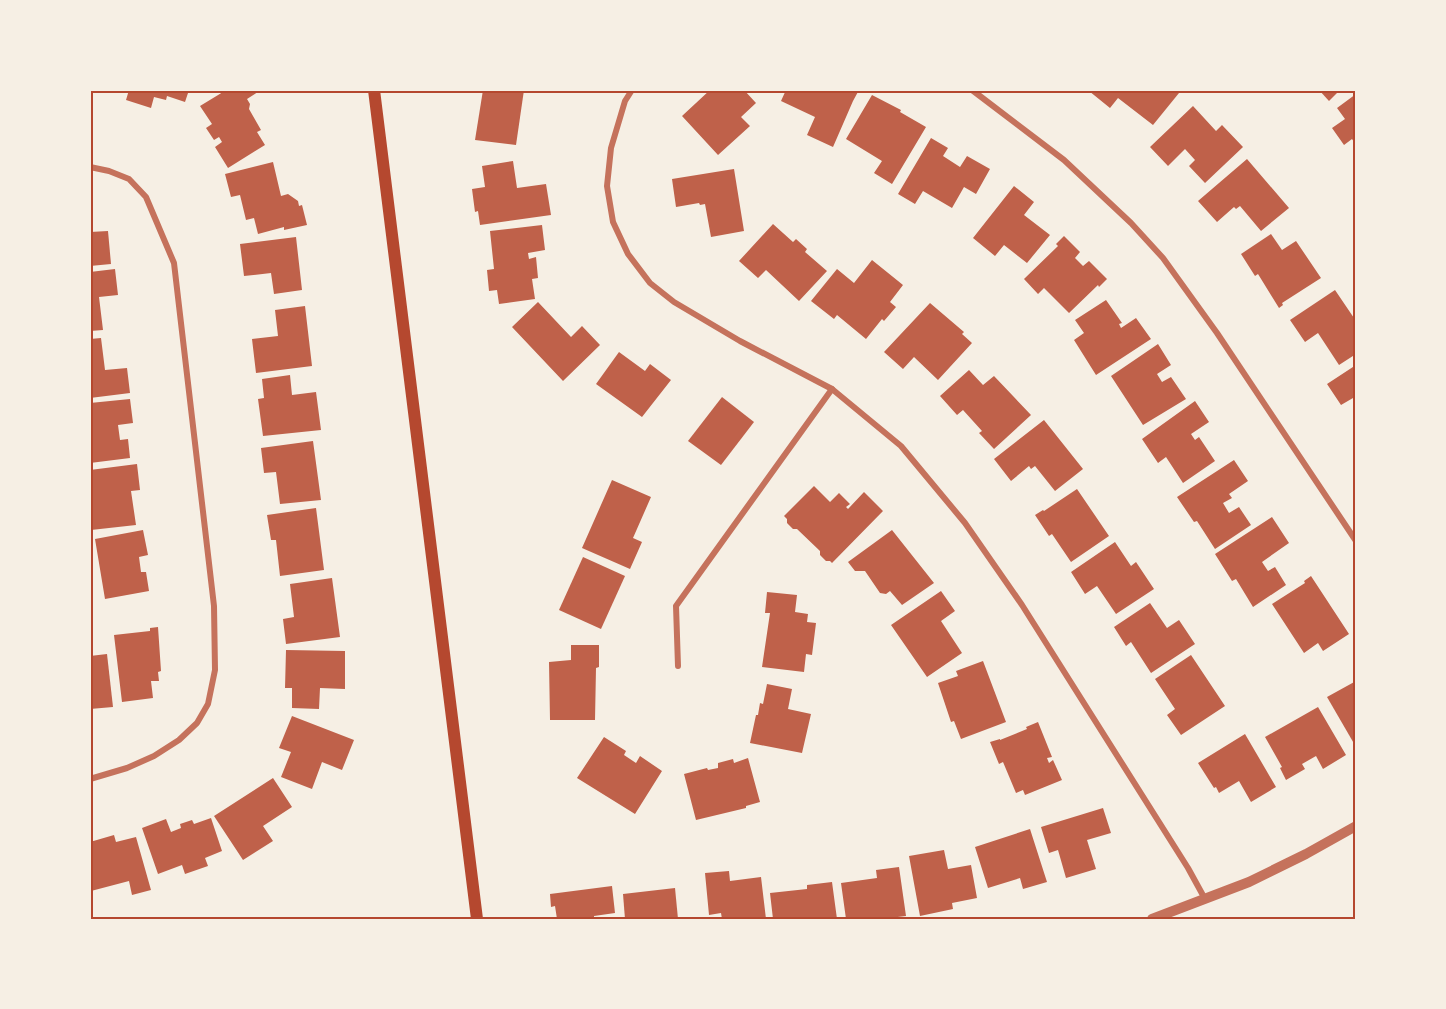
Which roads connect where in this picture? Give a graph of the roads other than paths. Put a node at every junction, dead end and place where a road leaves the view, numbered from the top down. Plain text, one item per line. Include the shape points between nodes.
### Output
1 (374, 90) edge
2 (632, 90) edge
3 (972, 90) edge
4 (90, 167) edge
5 (832, 389) junction
6 (1356, 541) edge
7 (678, 666) dead end
8 (90, 779) edge
9 (1356, 826) edge
10 (1205, 899) junction
11 (477, 919) edge
12 (1152, 919) edge

1 - 11 main road
2 - 5 street via 611,148 607,186 613,222 628,254 650,283 674,302
3 - 6 street via 1064,160 1163,258
4 - 8 street via 129,179 146,197 174,263 214,606 215,670 208,704 197,723 179,740 127,768
5 - 7 street via 676,606
5 - 10 street via 901,446 965,523 1048,646
9 - 10 street via 1250,882
10 - 12 street

